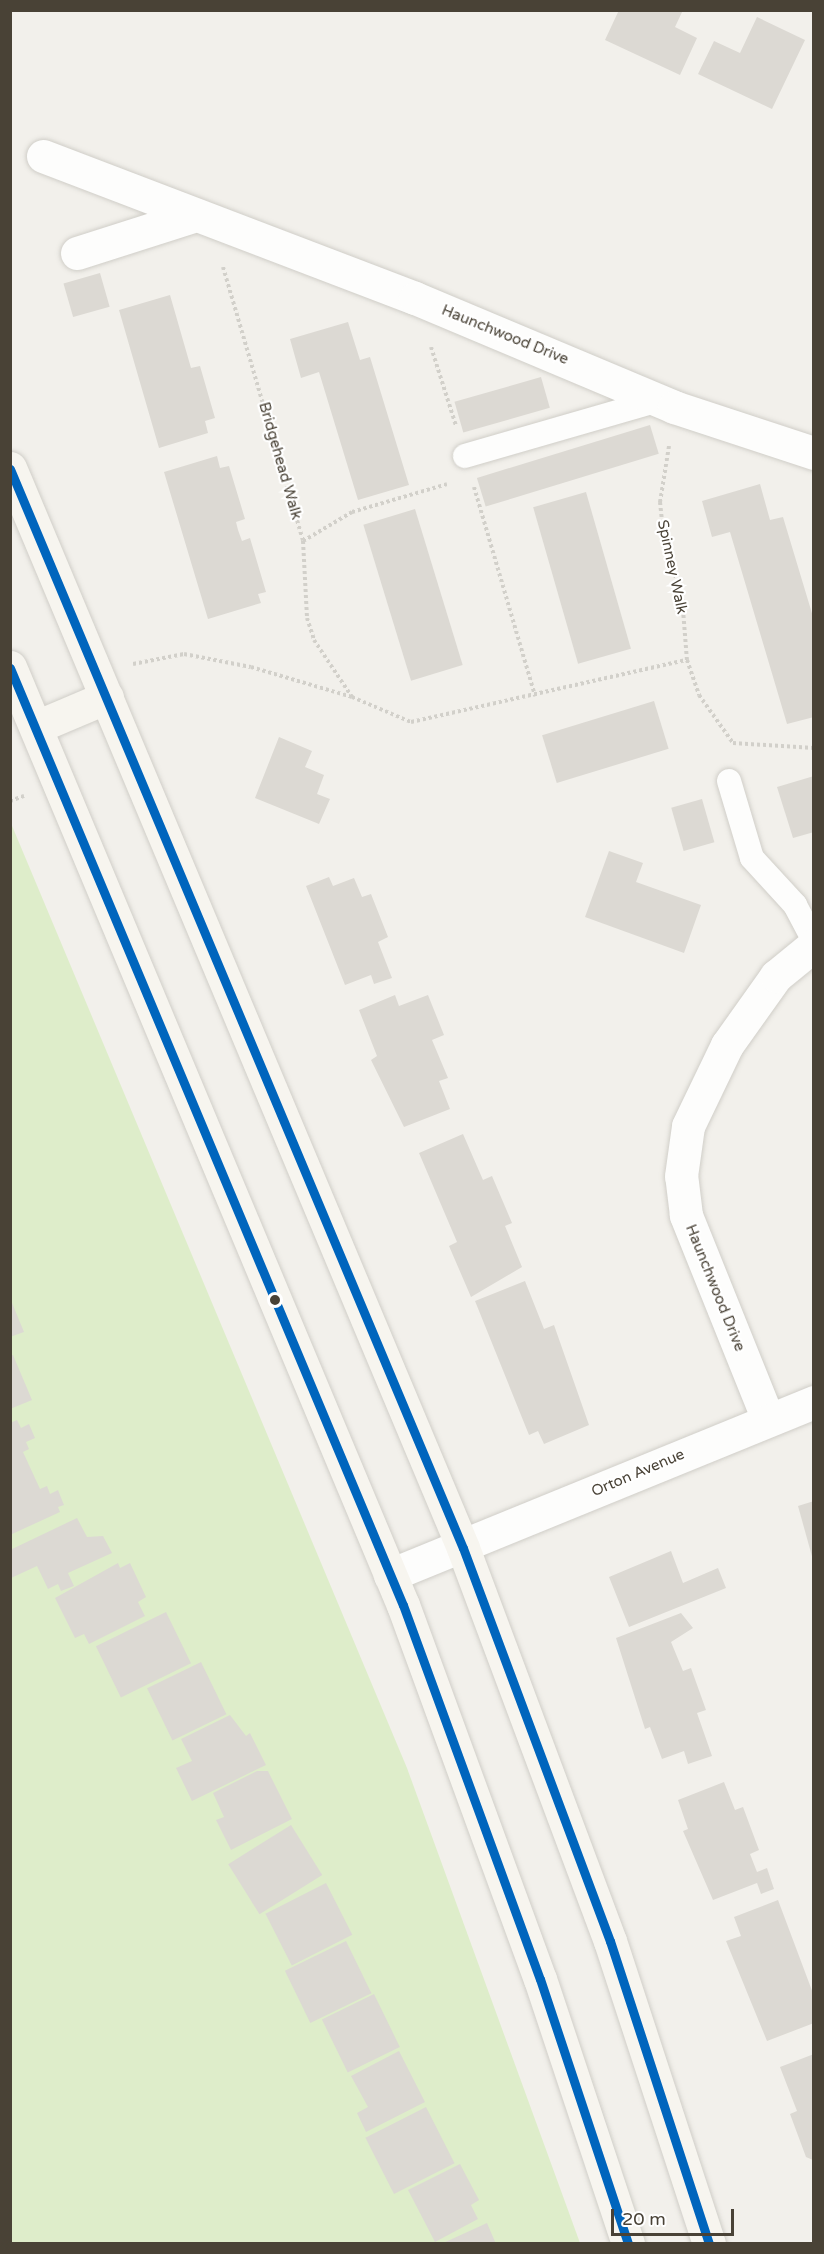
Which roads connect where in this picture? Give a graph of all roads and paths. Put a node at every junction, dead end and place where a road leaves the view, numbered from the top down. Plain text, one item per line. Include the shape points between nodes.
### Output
1 (43, 156) dead end
2 (203, 218) junction
3 (76, 253) dead end
4 (415, 298) junction
5 (668, 403) junction
6 (813, 453) edge
7 (468, 466) junction
8 (10, 468) edge
9 (303, 541) junction
10 (687, 660) junction
11 (10, 667) edge
12 (103, 687) junction
13 (535, 696) junction
14 (352, 697) junction
15 (36, 727) junction
16 (813, 748) edge
17 (729, 781) dead end
18 (813, 943) edge
19 (813, 1402) edge
20 (767, 1417) junction
21 (463, 1548) junction
22 (390, 1575) junction
23 (628, 2244) edge
24 (708, 2244) edge

1 - 2 street, Haunchwood Drive
2 - 3 street
2 - 4 street, Haunchwood Drive
2 - 9 path, Bridgehead Walk
4 - 5 street, Haunchwood Drive
4 - 7 path
5 - 6 street, Haunchwood Drive
5 - 7 lane
5 - 10 path, Spinney Walk via 660,502 664,540 682,597
7 - 9 path via 352,512
7 - 13 path
8 - 12 main road
9 - 14 path, Bridgehead Walk via 314,640
10 - 13 path
10 - 16 path, Spinney Walk via 699,695 733,743
11 - 15 main road
12 - 14 path via 144,660 184,654 251,667
12 - 15 main road
12 - 21 main road
13 - 14 path via 411,722
15 - 22 main road
17 - 18 lane via 752,858 795,905
18 - 20 street, Haunchwood Drive via 776,976 727,1045 688,1126 681,1176 686,1215
19 - 20 street, Orton Avenue
20 - 21 street, Orton Avenue
21 - 22 street, Orton Avenue
21 - 24 main road via 610,1941
22 - 23 main road via 540,1979

